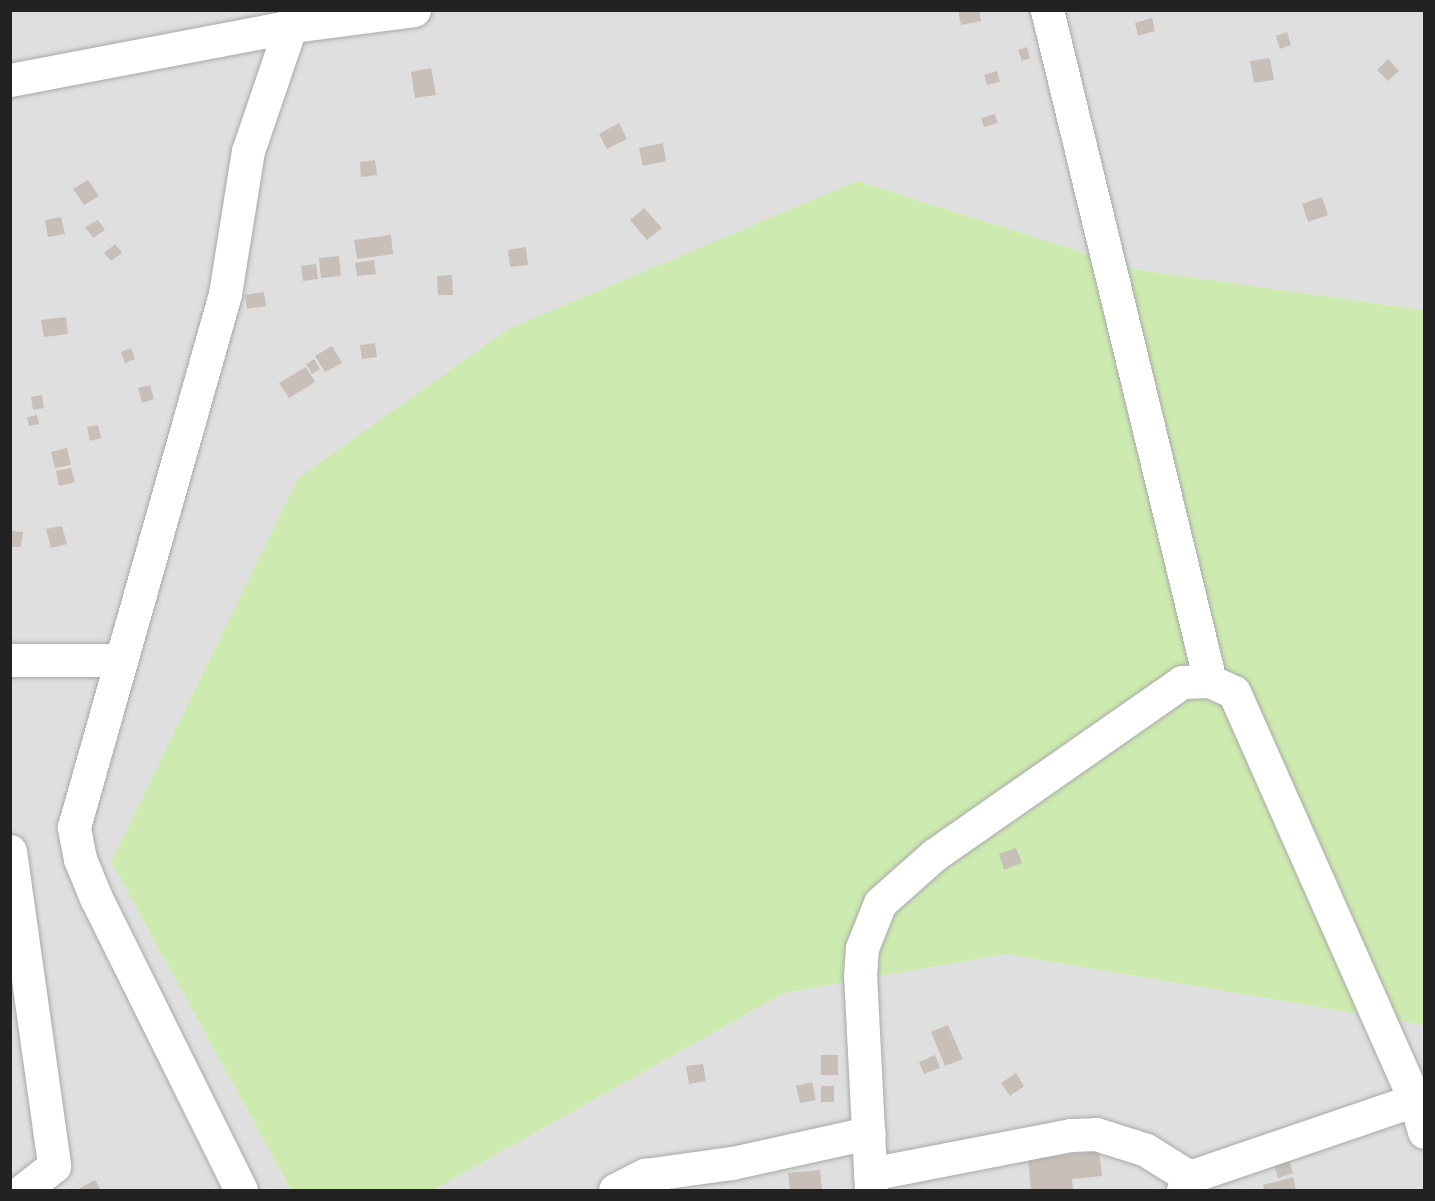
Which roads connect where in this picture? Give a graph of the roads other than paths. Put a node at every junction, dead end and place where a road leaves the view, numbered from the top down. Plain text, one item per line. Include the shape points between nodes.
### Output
1 (414, 10) edge
2 (1047, 10) edge
3 (295, 18) edge
4 (10, 80) edge
5 (10, 660) edge
6 (118, 660) junction
7 (1210, 681) junction
8 (10, 851) edge
9 (1415, 1100) junction
10 (1425, 1132) edge
11 (869, 1133) junction
12 (870, 1182) edge
13 (1186, 1184) edge
14 (23, 1191) edge
15 (241, 1191) edge
16 (615, 1191) edge

1 - 3 street
2 - 7 street
3 - 4 street
3 - 6 street via 248,151 225,294
5 - 6 street
6 - 15 street via 74,827 80,859
7 - 9 street via 1234,692
7 - 11 street via 1182,682 934,855 880,903 862,948 860,976
8 - 14 street via 54,1166
9 - 10 street
9 - 13 street
11 - 12 street
11 - 16 street via 732,1163 645,1175
12 - 13 street via 1071,1135 1096,1134 1122,1139 1146,1150

